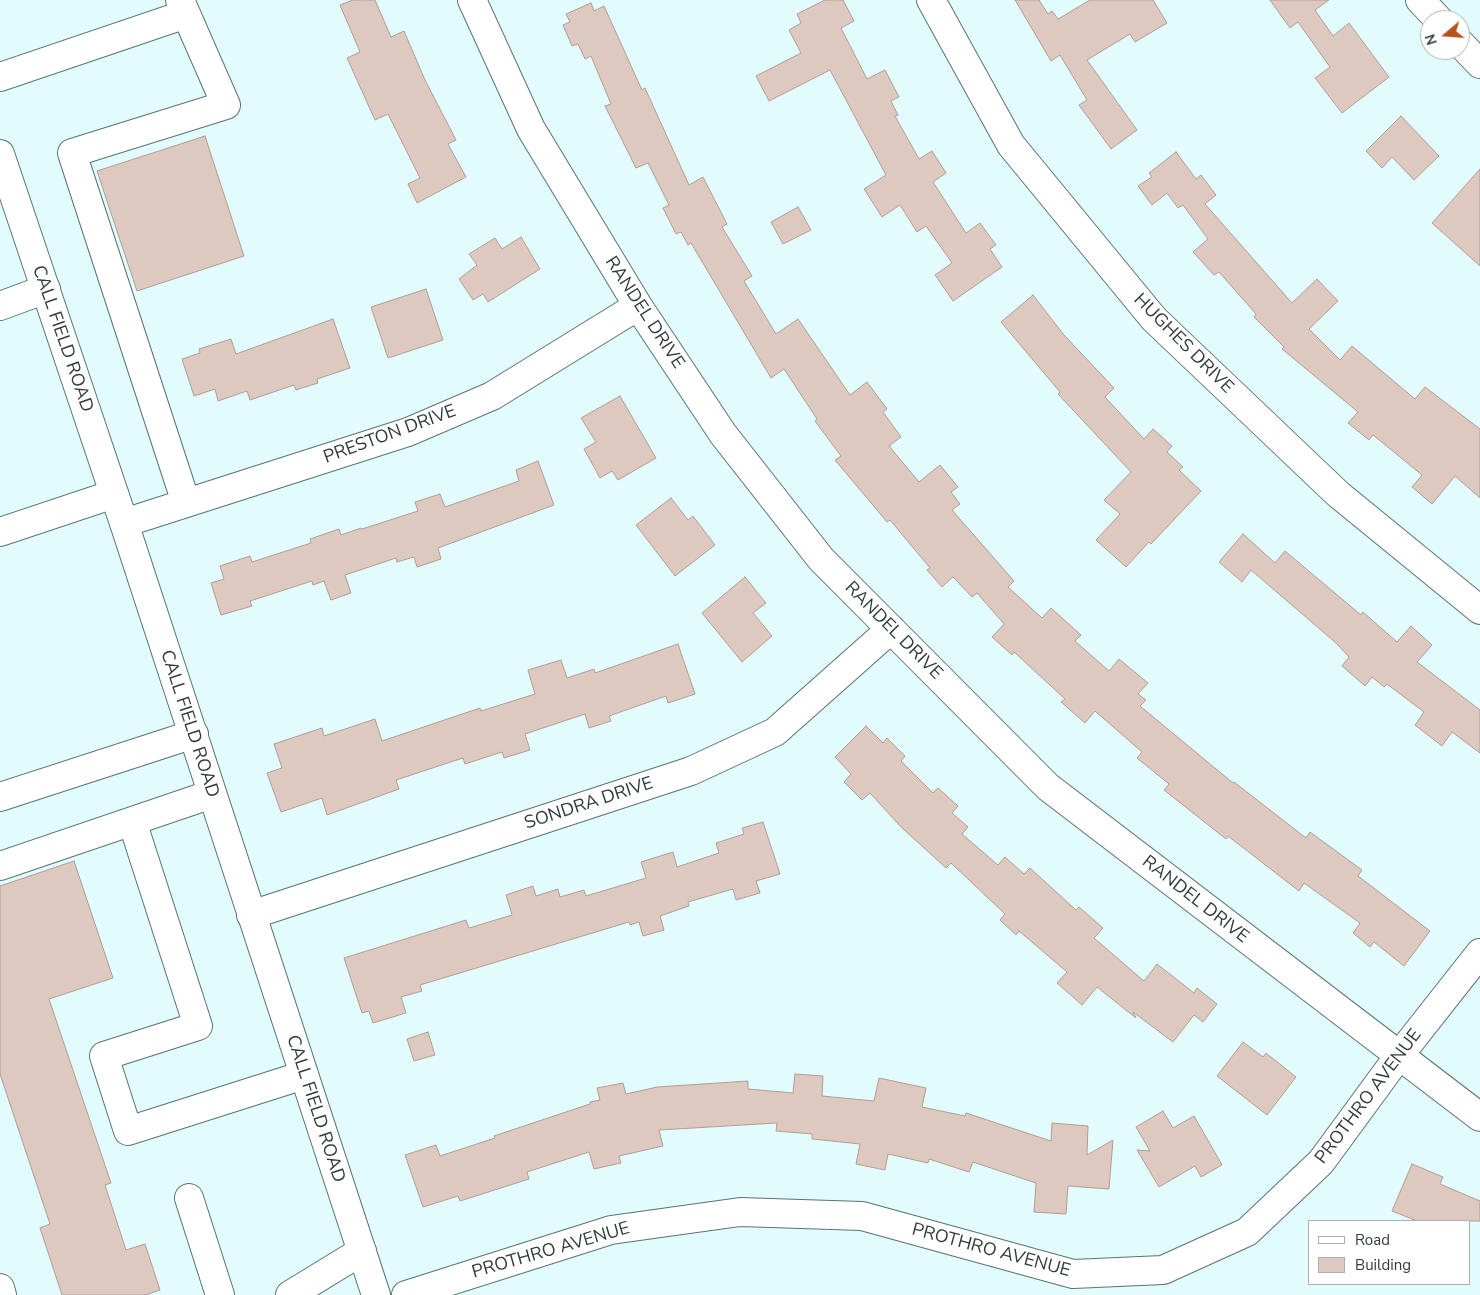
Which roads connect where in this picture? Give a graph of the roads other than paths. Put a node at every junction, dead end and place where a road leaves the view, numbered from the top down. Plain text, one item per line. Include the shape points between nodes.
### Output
1 (472, 0) edge
2 (931, 0) edge
3 (1420, 0) edge
4 (183, 7) edge
5 (1430, 10) edge
6 (1470, 54) edge
7 (1480, 64) edge
8 (0, 77) edge
9 (0, 154) edge
10 (46, 289) junction
11 (0, 306) edge
12 (638, 306) junction
13 (114, 494) junction
14 (186, 503) junction
15 (124, 523) junction
16 (0, 532) edge
17 (1480, 610) edge
18 (892, 630) junction
19 (194, 734) junction
20 (212, 794) junction
21 (0, 797) edge
22 (132, 821) junction
23 (0, 866) edge
24 (251, 915) junction
25 (1480, 953) edge
26 (1398, 1057) junction
27 (304, 1075) junction
28 (1480, 1118) edge
29 (189, 1198) dead end
30 (362, 1251) junction
31 (0, 1288) edge
32 (2, 1295) edge
33 (220, 1295) edge
34 (290, 1295) edge
35 (376, 1295) edge
36 (406, 1295) edge

1 - 12 street, RANDEL DRIVE via 531,128
2 - 17 street, HUGHES DRIVE via 1011,146 1154,319 1338,494
3 - 5 street
4 - 8 street
4 - 14 street via 226,105 72,153
6 - 7 street
9 - 10 street, CALL FIELD ROAD
10 - 11 street
10 - 13 street, CALL FIELD ROAD
12 - 14 street, PRESTON DRIVE via 492,396 408,432
12 - 18 street, RANDEL DRIVE via 723,434 821,559
13 - 15 street, CALL FIELD ROAD
13 - 16 street
14 - 15 street, PRESTON DRIVE
15 - 19 street, CALL FIELD ROAD
18 - 24 street, SONDRA DRIVE via 775,732 690,771
18 - 26 street, RANDEL DRIVE via 1048,787
19 - 20 street, CALL FIELD ROAD
19 - 21 street
20 - 22 street
20 - 24 street, CALL FIELD ROAD
22 - 23 street
22 - 27 street via 198,1026 104,1056 128,1131
24 - 27 street, CALL FIELD ROAD
25 - 26 street, PROTHRO AVENUE
26 - 28 street, RANDEL DRIVE
26 - 36 street, PROTHRO AVENUE via 1321,1162 1247,1232 1163,1270 1073,1274 862,1216 740,1212 611,1230
27 - 30 street, CALL FIELD ROAD
29 - 33 street
30 - 34 street
30 - 35 street, CALL FIELD ROAD
31 - 32 street

